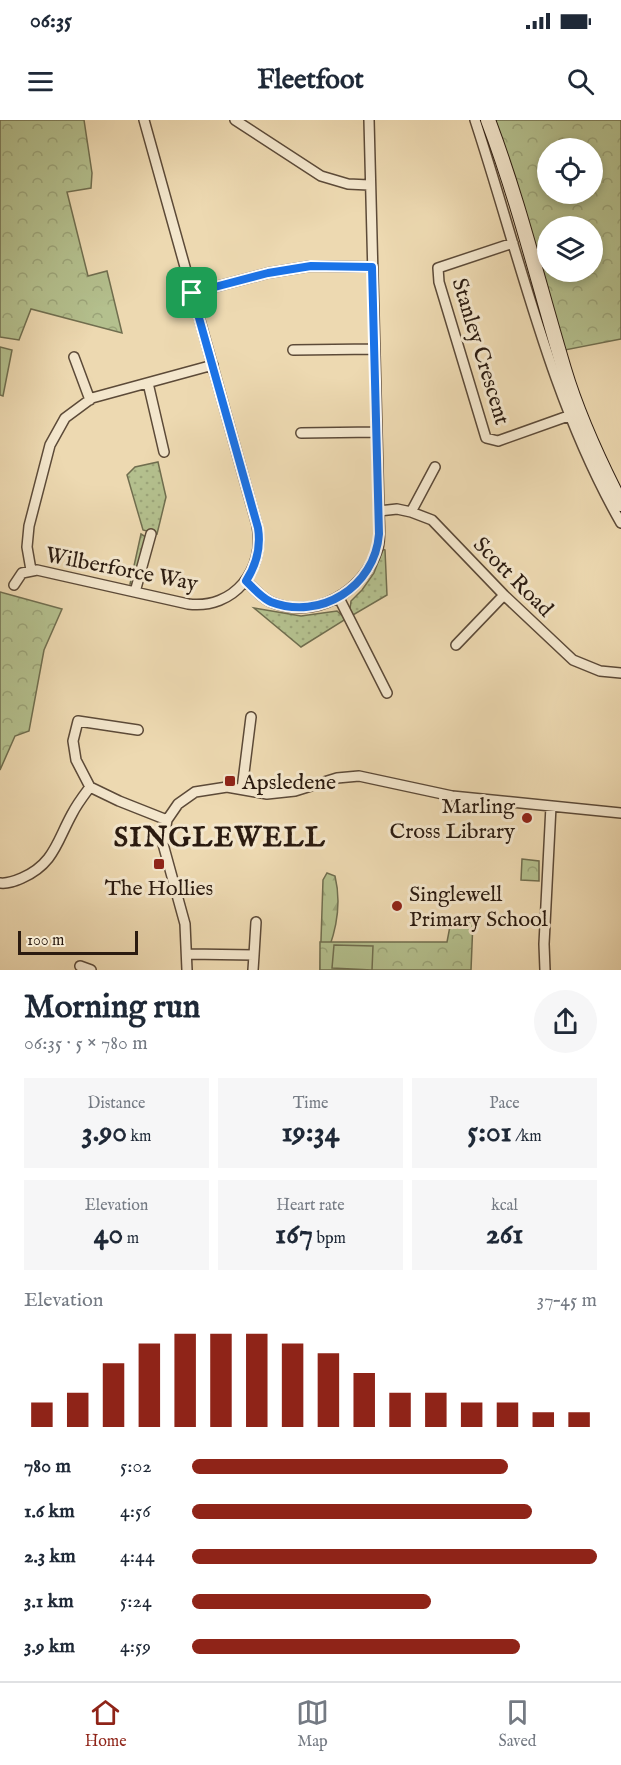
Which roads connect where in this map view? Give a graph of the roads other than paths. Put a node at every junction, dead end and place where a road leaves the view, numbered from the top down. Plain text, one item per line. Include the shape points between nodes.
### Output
1 (144, 120) edge
2 (235, 120) edge
3 (369, 120) edge
4 (475, 120) edge
5 (488, 120) edge
6 (369, 185) junction
7 (513, 243) junction
8 (372, 267) junction
9 (192, 293) junction
10 (375, 349) junction
11 (294, 350) dead end
12 (74, 357) dead end
13 (213, 365) junction
14 (148, 383) junction
15 (90, 400) junction
16 (571, 415) junction
17 (377, 432) junction
18 (301, 433) dead end
19 (164, 452) dead end
20 (435, 466) dead end
21 (621, 504) edge
22 (379, 511) junction
23 (411, 512) junction
24 (621, 524) edge
25 (150, 534) dead end
26 (31, 570) junction
27 (246, 581) junction
28 (14, 585) dead end
29 (135, 592) junction
30 (504, 596) junction
31 (339, 598) junction
32 (456, 645) dead end
33 (621, 673) edge
34 (387, 693) dead end
35 (251, 717) dead end
36 (138, 730) dead end
37 (90, 787) junction
38 (242, 789) junction
39 (551, 806) junction
40 (621, 813) edge
41 (167, 820) junction
42 (0, 883) edge
43 (256, 922) dead end
44 (188, 954) junction
45 (254, 955) junction
46 (80, 966) dead end
47 (91, 970) edge
48 (187, 970) edge
49 (253, 970) edge
50 (545, 970) edge

1 - 9 street, Wilberforce Way
2 - 6 street via 321,176
3 - 6 street
4 - 7 street
5 - 21 street via 580,415
6 - 8 street
7 - 16 street
7 - 16 street, Stanley Crescent via 438,268 486,438 498,441
8 - 9 street via 311,266
8 - 10 street
9 - 13 street, Wilberforce Way
10 - 11 street
10 - 17 street
12 - 15 street
13 - 14 street
13 - 27 street, Wilberforce Way via 259,533 257,558
14 - 15 street
14 - 19 street
15 - 26 street via 65,418 49,447 27,534
16 - 24 street
17 - 18 street
17 - 22 street
20 - 23 street
22 - 23 street, Scott Road
22 - 31 street via 378,546 371,563
23 - 30 street, Scott Road via 432,520
25 - 29 street
26 - 28 street, Wilberforce Way via 22,573
26 - 29 street, Wilberforce Way
27 - 29 street, Wilberforce Way via 226,598 205,605
27 - 31 street via 268,601 295,608 316,607
30 - 32 street
30 - 33 street, Scott Road via 573,660
31 - 34 street
35 - 38 street
36 - 37 street via 78,721 73,741 76,760
37 - 41 street
37 - 42 street via 73,811 50,859 36,872
38 - 39 street via 267,794 295,791 337,778 359,776 452,796
38 - 41 street via 195,792 178,804
39 - 40 street
39 - 50 street
41 - 44 street via 164,851 185,924
43 - 45 street
44 - 45 street
44 - 48 street
45 - 49 street
46 - 47 street

